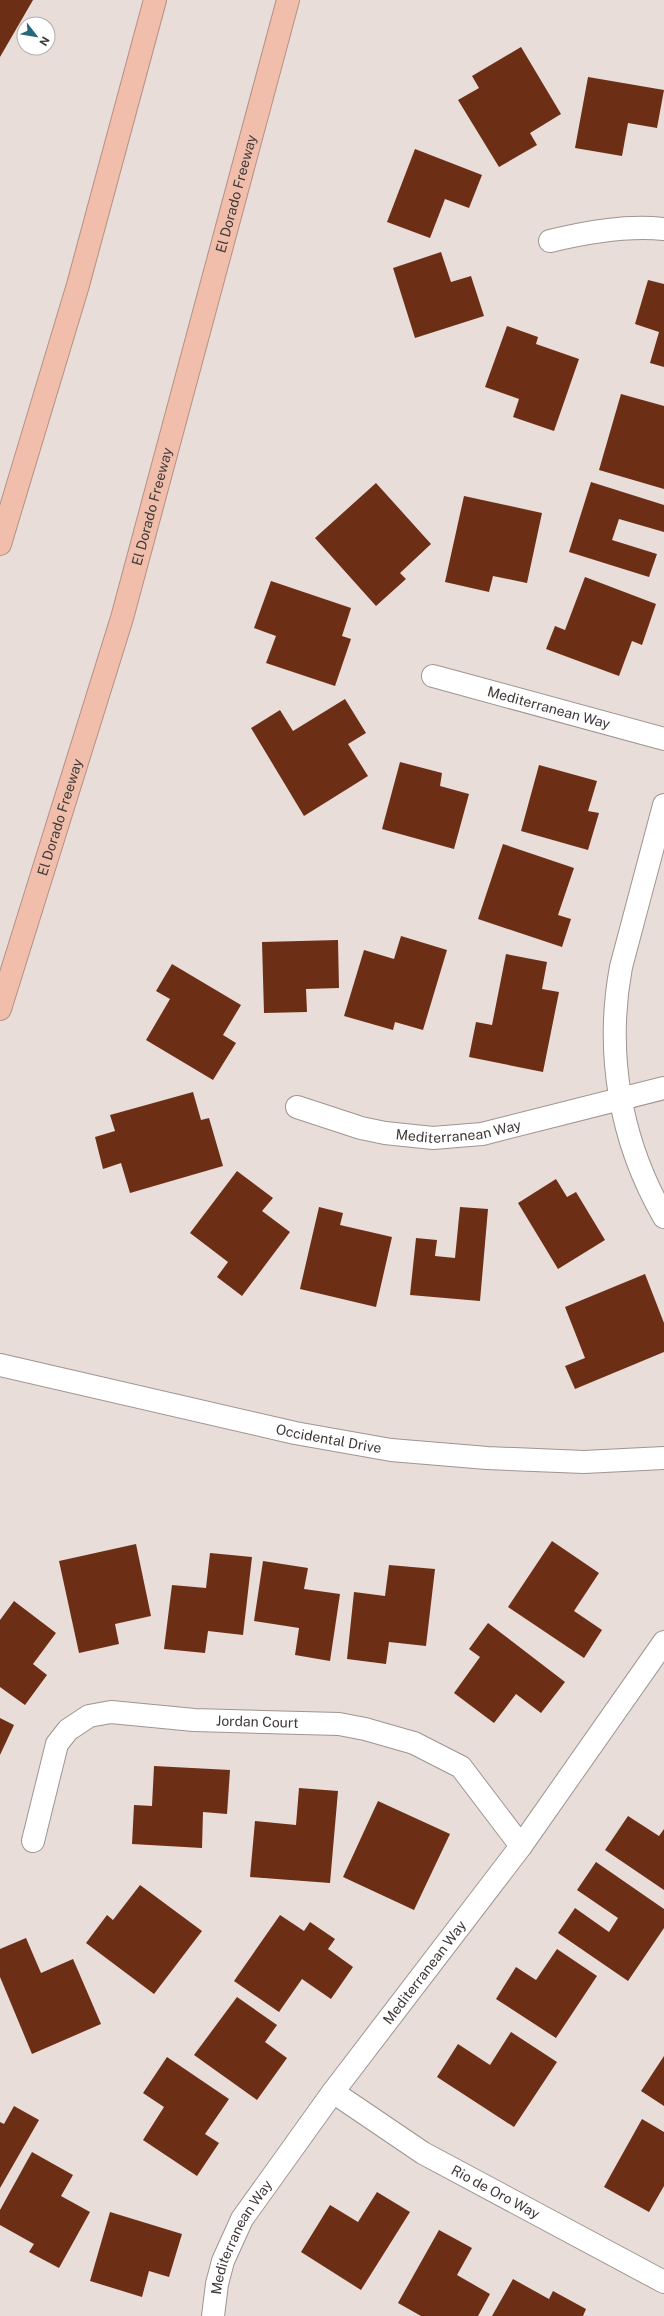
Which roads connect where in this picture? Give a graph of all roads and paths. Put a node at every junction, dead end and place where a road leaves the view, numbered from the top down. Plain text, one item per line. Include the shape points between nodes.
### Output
1 (155, 0) edge
2 (288, 0) edge
3 (664, 229) edge
4 (550, 240) dead end
5 (0, 544) edge
6 (433, 676) dead end
7 (664, 739) edge
8 (664, 805) edge
9 (0, 1009) edge
10 (664, 1088) edge
11 (620, 1099) junction
12 (297, 1107) dead end
13 (664, 1217) edge
14 (0, 1365) edge
15 (664, 1458) edge
16 (664, 1642) edge
17 (33, 1841) dead end
18 (521, 1846) junction
19 (333, 2092) junction
20 (664, 2282) edge
21 (213, 2316) edge

1 - 5 highway via 78,285
2 - 9 highway, El Dorado Freeway via 122,618
3 - 4 street via 637,228 584,232
6 - 7 street, Mediterranean Way
8 - 11 street via 616,992 614,1041
10 - 11 street, Mediterranean Way
11 - 12 street, Mediterranean Way via 482,1134 433,1138 367,1129
11 - 13 street via 634,1151 652,1197
14 - 15 street, Occidental Drive via 295,1433 391,1450 487,1458 577,1461
16 - 18 street, Mediterranean Way
17 - 18 street, Jordan Court via 57,1744 68,1730 89,1716 111,1712 194,1720 339,1724 414,1743 461,1767
18 - 19 street, Mediterranean Way
19 - 20 street, Rio de Oro Way via 423,2153
19 - 21 street, Mediterranean Way via 242,2218 223,2261

